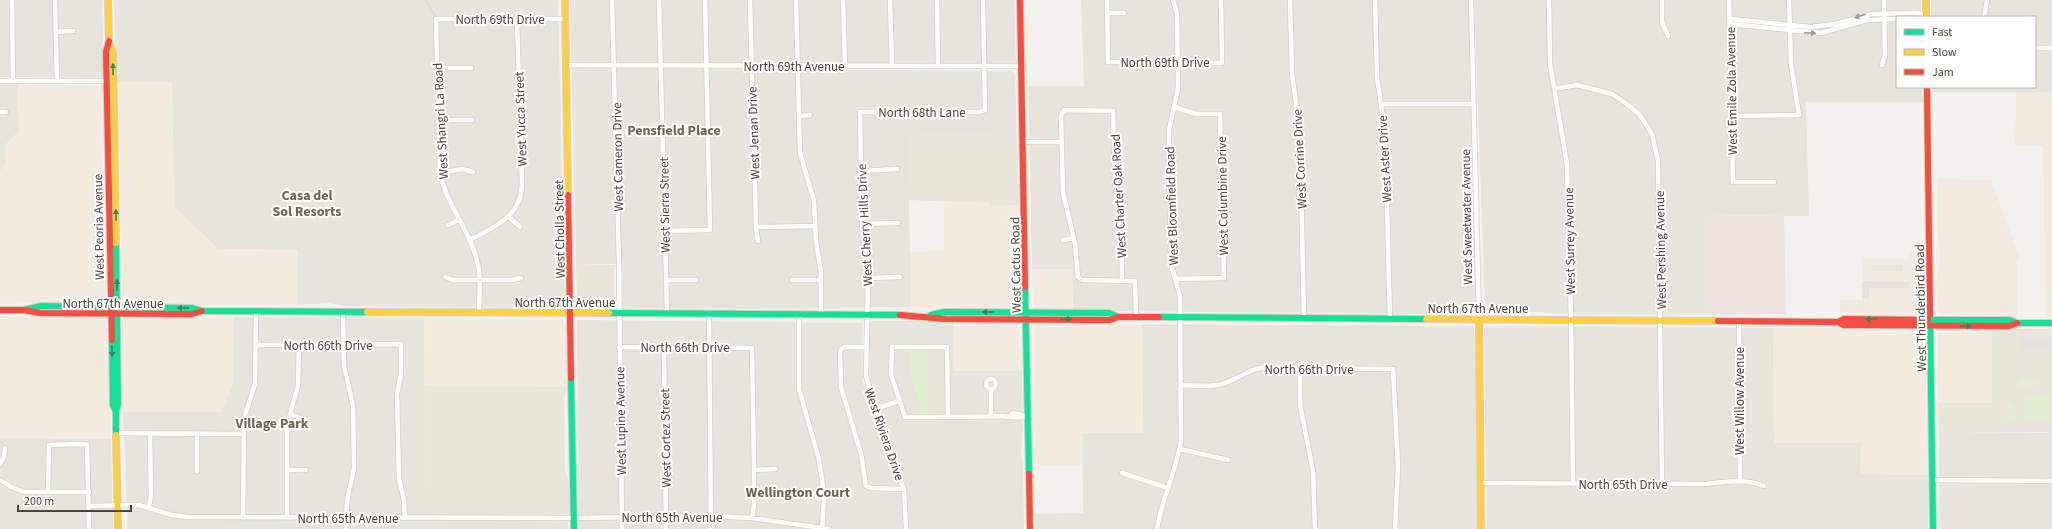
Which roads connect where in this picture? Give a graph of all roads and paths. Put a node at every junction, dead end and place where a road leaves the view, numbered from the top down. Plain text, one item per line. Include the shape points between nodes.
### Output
1 (12, 0) edge
2 (55, 0) edge
3 (108, 0) edge
4 (565, 0) edge
5 (612, 0) edge
6 (659, 0) edge
7 (705, 0) edge
8 (750, 0) edge
9 (796, 0) edge
10 (843, 0) edge
11 (890, 0) edge
12 (937, 0) edge
13 (983, 0) edge
14 (1020, 0) edge
15 (1107, 0) edge
16 (1173, 0) edge
17 (1221, 0) edge
18 (1290, 0) edge
19 (1375, 0) edge
20 (1471, 0) edge
21 (1549, 0) edge
22 (1662, 0) edge
23 (1729, 0) edge
24 (1789, 0) edge
25 (1884, 0) edge
26 (1926, 0) edge
27 (1987, 0) edge
28 (1124, 12) dead end
29 (1107, 13) junction
30 (1884, 16) junction
31 (1924, 16) edge
32 (1984, 16) edge
33 (436, 19) joint
34 (517, 19) junction
35 (565, 19) junction
36 (1896, 19) edge
37 (1730, 21) junction
38 (1790, 28) junction
39 (73, 31) dead end
40 (56, 32) junction
41 (1668, 36) dead end
42 (109, 40) junction
43 (2036, 48) edge
44 (2052, 48) edge
45 (1177, 62) junction
46 (566, 65) junction
47 (614, 65) junction
48 (1882, 65) dead end
49 (661, 66) junction
50 (706, 66) junction
51 (752, 66) junction
52 (798, 66) junction
53 (845, 66) junction
54 (892, 66) junction
55 (938, 66) junction
56 (985, 66) junction
57 (1021, 66) junction
58 (437, 68) junction
59 (471, 68) dead end
60 (0, 81) edge
61 (14, 81) junction
62 (57, 81) junction
63 (106, 81) junction
64 (1927, 88) edge
65 (1554, 89) junction
66 (1381, 104) junction
67 (1474, 104) junction
68 (1174, 107) junction
69 (0, 112) edge
70 (6, 112) dead end
71 (860, 112) joint
72 (799, 116) junction
73 (810, 116) dead end
74 (1731, 116) junction
75 (114, 120) junction
76 (438, 120) junction
77 (472, 120) dead end
78 (1023, 142) junction
79 (1062, 142) junction
80 (897, 170) dead end
81 (860, 171) junction
82 (473, 172) dead end
83 (440, 173) junction
84 (1774, 182) dead end
85 (509, 217) junction
86 (459, 220) junction
87 (898, 223) dead end
88 (862, 224) junction
89 (448, 225) dead end
90 (815, 226) junction
91 (520, 227) dead end
92 (756, 228) junction
93 (665, 231) junction
94 (1074, 238) junction
95 (469, 240) junction
96 (1063, 240) dead end
97 (758, 241) dead end
98 (445, 277) dead end
99 (900, 277) dead end
100 (521, 278) dead end
101 (868, 278) junction
102 (1175, 279) junction
103 (479, 280) junction
104 (666, 280) junction
105 (696, 280) dead end
106 (792, 280) dead end
107 (822, 280) junction
108 (1122, 280) junction
109 (114, 307) junction
110 (0, 310) edge
111 (24, 310) junction
112 (202, 311) junction
113 (256, 311) junction
114 (343, 312) junction
115 (479, 313) junction
116 (114, 314) junction
117 (571, 314) junction
118 (619, 314) junction
119 (667, 314) junction
120 (709, 314) junction
121 (799, 315) junction
122 (821, 315) junction
123 (867, 315) junction
124 (1027, 316) junction
125 (1136, 317) junction
126 (1180, 317) junction
127 (1304, 318) junction
128 (1390, 319) junction
129 (1479, 319) junction
130 (1571, 320) junction
131 (1661, 320) junction
132 (1739, 321) junction
133 (1931, 323) junction
134 (2052, 324) edge
135 (256, 344) junction
136 (299, 345) junction
137 (343, 345) junction
138 (619, 347) junction
139 (664, 347) junction
140 (866, 347) junction
141 (709, 348) junction
142 (1300, 368) junction
143 (1181, 385) junction
144 (991, 389) dead end
145 (899, 401) junction
146 (875, 409) junction
147 (290, 414) junction
148 (991, 416) junction
149 (1028, 416) junction
150 (948, 417) junction
151 (306, 420) dead end
152 (116, 434) junction
153 (150, 434) junction
154 (197, 434) junction
155 (244, 434) junction
156 (4, 448) dead end
157 (1180, 449) junction
158 (1228, 460) dead end
159 (0, 464) edge
160 (775, 469) dead end
161 (287, 470) junction
162 (306, 470) dead end
163 (754, 470) junction
164 (197, 471) dead end
165 (1122, 473) dead end
166 (0, 480) edge
167 (1740, 480) junction
168 (1932, 480) junction
169 (2052, 481) edge
170 (1481, 483) junction
171 (1573, 483) junction
172 (1662, 484) junction
173 (1764, 486) dead end
174 (1168, 488) junction
175 (904, 489) junction
176 (48, 492) junction
177 (89, 492) junction
178 (117, 505) junction
179 (89, 506) junction
180 (149, 507) junction
181 (156, 509) junction
182 (154, 515) dead end
183 (711, 516) junction
184 (243, 517) junction
185 (287, 517) junction
186 (666, 517) junction
187 (346, 518) junction
188 (405, 518) junction
189 (574, 518) junction
190 (622, 518) junction
191 (752, 518) junction
192 (822, 528) edge
193 (89, 529) edge
194 (118, 529) edge
195 (346, 529) edge
196 (574, 529) edge
197 (622, 529) edge
198 (666, 529) edge
199 (711, 529) edge
200 (829, 529) edge
201 (906, 529) edge
202 (1030, 529) edge
203 (1157, 529) edge
204 (1315, 529) edge
205 (1395, 529) edge
206 (1481, 529) edge
207 (1933, 529) edge

1 - 61 street
2 - 40 street
3 - 42 main road, West Peoria Avenue
4 - 35 main road, West Cholla Street
5 - 47 street, West Cameron Drive
6 - 49 street, West Sierra Street
7 - 50 street
8 - 51 street, West Jenan Drive
9 - 52 street
10 - 53 street
11 - 54 street
12 - 55 street
13 - 56 street
14 - 57 main road, West Cactus Road
15 - 29 street
16 - 45 street, West Bloomfield Road via 1177,14
17 - 45 street, North 69th Drive via 1222,63
18 - 127 street, West Corrine Drive via 1292,74 1300,132
19 - 66 street, West Aster Drive via 1376,77
20 - 67 street, West Sweetwater Avenue
21 - 65 street, West Surrey Avenue via 1550,64
22 - 41 street via 1662,22
23 - 37 street, West Emile Zola Avenue
24 - 38 street
25 - 30 street
26 - 31 main road
27 - 32 street
28 - 29 street
29 - 45 street, North 69th Drive via 1108,62
30 - 31 street via 1917,13
30 - 36 street
30 - 38 street via 1866,14 1834,27
30 - 48 street via 1885,56
33 - 34 street, North 69th Drive
33 - 58 street, West Shangri La Road
34 - 35 street, North 69th Drive
34 - 85 street, West Yucca Street via 522,189
35 - 46 main road, West Cholla Street
37 - 38 street
37 - 74 street, West Emile Zola Avenue
38 - 74 street via 1791,64 1798,115
39 - 40 street
40 - 62 street
42 - 63 main road, West Peoria Avenue via 106,52
75 -> 42 main road, West Peoria Avenue via 113,53
43 - 44 street
45 - 68 street, West Bloomfield Road via 1178,95
46 - 47 street, North 69th Avenue
46 - 117 main road, West Cholla Street
47 - 49 street, North 69th Avenue
47 - 118 street, West Cameron Drive
49 - 50 street, North 69th Avenue
49 - 93 street, West Sierra Street
50 - 51 street, North 69th Avenue
50 - 93 street via 710,230
51 - 52 street, North 69th Avenue
51 - 92 street, West Jenan Drive
52 - 53 street, North 69th Avenue
52 - 72 street
53 - 54 street, North 69th Avenue
54 - 55 street, North 69th Avenue
55 - 56 street, North 69th Avenue
56 - 57 street, North 69th Avenue
56 - 71 street, North 68th Lane via 985,110 980,112
57 - 78 main road, West Cactus Road
58 - 59 street
58 - 76 street, West Shangri La Road
60 - 61 street
61 - 62 street
62 - 63 street
63 - 75 main road via 110,87
63 - 109 main road, West Peoria Avenue
64 - 133 main road, West Thunderbird Road
65 - 130 street, West Surrey Avenue via 1567,164
65 - 131 street, West Pershing Avenue via 1577,85 1612,94 1639,114 1652,134 1658,161
66 - 67 street
66 - 128 street, West Aster Drive via 1386,171
67 - 129 street, West Sweetwater Avenue
68 - 102 street, West Bloomfield Road via 1169,130 1171,264
68 - 102 street, West Columbine Drive via 1196,114 1220,114 1224,278
69 - 70 street
71 - 81 street, West Cherry Hills Drive
72 - 73 street
72 - 90 street via 800,153 814,201
74 - 84 street, West Emile Zola Avenue via 1733,182
109 -> 75 main road, West Peoria Avenue
76 - 77 street
76 - 83 street, West Shangri La Road
78 - 79 street
78 - 124 main road, West Cactus Road
79 - 94 street via 1064,199
79 - 108 street, West Charter Oak Road via 1064,110 1113,111 1115,183 1121,216
80 - 81 street
81 - 88 street, West Cherry Hills Drive
82 - 83 street via 462,169
83 - 86 street, West Shangri La Road via 444,189
85 - 91 street
85 - 95 street, West Yucca Street
86 - 89 street
86 - 95 street, West Shangri La Road
87 - 88 street
88 - 101 street, West Cherry Hills Drive
90 - 92 street
90 - 107 street
92 - 97 street, West Jenan Drive
93 - 104 street, West Sierra Street
94 - 96 street
94 - 108 street via 1079,279
95 - 103 street, West Shangri La Road via 478,263
98 - 103 street via 453,280
99 - 101 street
100 - 103 street
101 - 123 street, West Cherry Hills Drive
102 - 126 street, West Bloomfield Road via 1180,292
103 - 115 street, West Shangri La Road
104 - 105 street
104 - 119 street, West Sierra Street
106 - 107 street
107 - 122 street
108 - 125 street via 1135,282
109 - 111 main road, North 67th Avenue via 41,306
112 -> 109 main road, North 67th Avenue via 192,308
109 - 116 main road, West Peoria Avenue
110 - 111 main road, North 67th Avenue
111 - 116 main road, North 67th Avenue via 40,313
112 - 113 main road, North 67th Avenue
112 - 116 main road, North 67th Avenue via 192,314
113 - 114 main road, North 67th Avenue
113 - 135 street
114 - 115 main road, North 67th Avenue
114 - 137 street
115 - 117 main road, North 67th Avenue
116 - 152 main road, West Peoria Avenue via 118,404
117 - 118 main road, North 67th Avenue
117 - 189 main road, West Cholla Street
118 - 119 main road, North 67th Avenue
118 - 138 street, West Lupine Avenue
119 - 120 main road, North 67th Avenue
120 - 121 main road, North 67th Avenue
120 - 141 street
121 - 122 main road, North 67th Avenue
121 - 192 street via 799,389 822,478
122 - 123 main road, North 67th Avenue
123 - 124 main road, North 67th Avenue via 927,316 945,319
123 - 140 street, West Riviera Drive
124 - 125 main road, North 67th Avenue via 1110,320 1118,316
124 - 149 main road, West Cactus Road
125 - 126 main road, North 67th Avenue
126 - 127 main road, North 67th Avenue
126 - 143 street, West Bloomfield Road
127 - 128 main road, North 67th Avenue
128 - 129 main road, North 67th Avenue
129 - 130 main road, North 67th Avenue
129 - 170 main road, West Sweetwater Avenue
130 - 131 main road, North 67th Avenue
130 - 171 street, West Surrey Avenue
131 - 132 main road, North 67th Avenue
131 - 172 street, West Pershing Avenue
132 - 133 main road, North 67th Avenue via 1838,322 1844,325
132 - 167 street, West Willow Avenue
133 - 134 main road, North 67th Avenue via 2009,326 2017,323
133 - 168 main road, West Thunderbird Road
135 - 136 street, North 66th Drive
135 - 155 street via 255,384 245,413
136 - 137 street, North 66th Drive
136 - 147 street via 298,386
137 - 187 street via 344,366 354,405 354,468
137 - 188 street, North 66th Drive via 401,344 401,374 397,394 398,471
138 - 139 street, North 66th Drive
138 - 190 street, West Lupine Avenue
139 - 141 street, North 66th Drive
139 - 186 street, West Cortez Street
140 - 146 street, West Riviera Drive via 866,376
140 - 175 street via 841,349 841,387 861,454 866,486
141 - 163 street, North 66th Drive via 752,348
141 - 183 street
142 - 143 street, North 66th Drive via 1260,368 1215,386
142 - 204 street via 1300,404 1313,471
142 - 205 street, North 66th Drive via 1393,369 1398,467
143 - 157 street, West Bloomfield Road
144 - 148 street
145 - 146 street
145 - 150 street via 905,417
145 - 150 street via 891,374 892,347 947,347
146 - 175 street, West Riviera Drive
147 - 151 street
147 - 161 street via 287,425
148 - 149 street
148 - 150 street
149 - 202 main road, West Cactus Road
152 - 153 street
152 - 178 main road, West Peoria Avenue
153 - 154 street
153 - 180 street
154 - 155 street
154 - 164 street
155 - 184 street
156 - 159 street via 4,457
157 - 158 street
157 - 174 street, West Bloomfield Road
160 - 163 street
161 - 162 street
161 - 185 street
163 - 191 street
165 - 174 street
166 - 176 street via 20,491
167 - 172 street, North 65th Drive via 1705,484
167 - 173 street, North 65th Drive
168 - 169 street
168 - 207 main road, West Thunderbird Road
170 - 171 street, North 65th Drive
170 - 206 main road, West Sweetwater Avenue
171 - 172 street, North 65th Drive
174 - 203 street, West Bloomfield Road
175 - 201 street, West Riviera Drive
176 - 177 street
176 - 177 street via 49,445 84,444 87,445
177 - 179 street
178 - 179 street, North 65th Avenue
178 - 180 street, North 65th Avenue
178 - 194 main road, West Peoria Avenue
179 - 193 street
180 - 181 street, North 65th Avenue
181 - 182 street
181 - 184 street, North 65th Avenue via 180,517
183 - 186 street, North 65th Avenue
183 - 191 street, North 65th Avenue
183 - 199 street
184 - 185 street, North 65th Avenue
185 - 187 street, North 65th Avenue
186 - 190 street, North 65th Avenue
186 - 198 street, West Cortez Street
187 - 188 street, North 65th Avenue
187 - 195 street
188 - 189 street, North 65th Avenue
189 - 190 street, North 65th Avenue
189 - 196 main road, West Cholla Street
190 - 197 street, West Lupine Avenue
191 - 192 street, North 65th Avenue
192 - 200 street, North 65th Avenue

